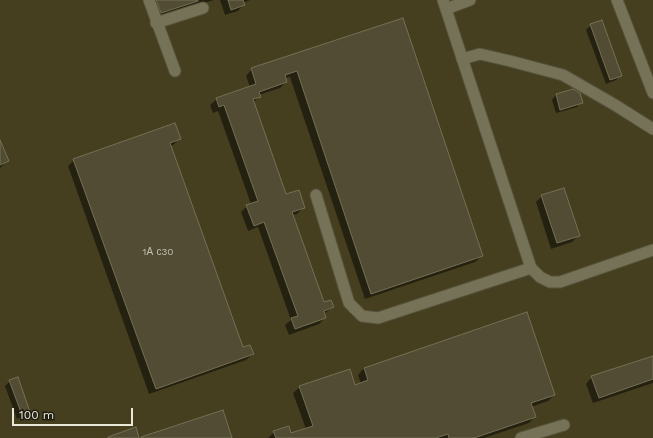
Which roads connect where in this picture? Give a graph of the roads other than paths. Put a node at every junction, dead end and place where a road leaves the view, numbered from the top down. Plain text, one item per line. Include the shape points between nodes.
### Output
1 (149, 0) edge
2 (470, 0) edge
3 (618, 0) edge
4 (445, 5) edge
5 (203, 8) dead end
6 (156, 23) junction
7 (462, 59) junction
8 (175, 71) dead end
9 (653, 93) edge
10 (653, 129) edge
11 (316, 194) dead end
12 (653, 250) edge
13 (531, 268) junction
14 (564, 425) dead end
15 (521, 438) edge

1 - 6 street
2 - 4 street
3 - 9 street
4 - 7 street
5 - 6 street
6 - 8 street
7 - 10 street via 480,54 563,75
7 - 13 street
11 - 13 street via 350,303 362,316 378,318
12 - 13 street via 560,282 550,282
14 - 15 street

